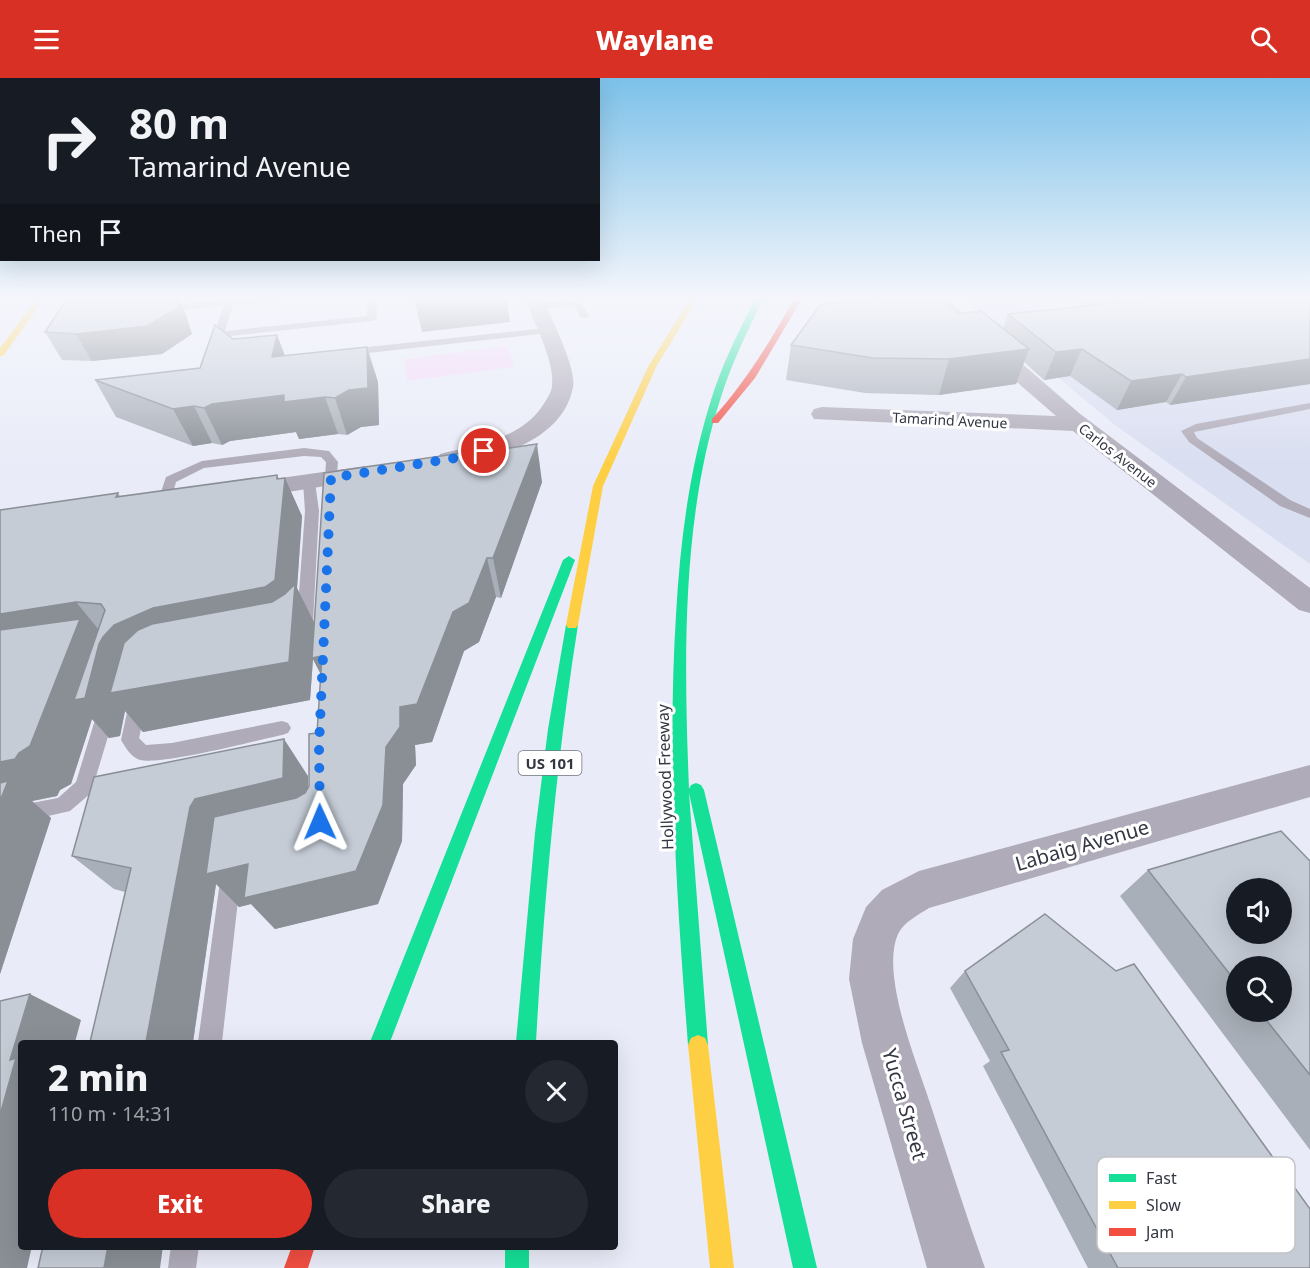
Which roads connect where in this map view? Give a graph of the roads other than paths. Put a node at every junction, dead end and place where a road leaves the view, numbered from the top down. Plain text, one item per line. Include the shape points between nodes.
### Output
1 (554, 353) edge
2 (661, 353) edge
3 (734, 353) edge
4 (768, 353) edge
5 (1000, 353) edge
6 (1310, 406) edge
7 (822, 414) dead end
8 (1078, 424) junction
9 (707, 428) junction
10 (429, 463) edge
11 (386, 470) edge
12 (320, 480) junction
13 (598, 486) junction
14 (220, 495) edge
15 (164, 504) edge
16 (1310, 514) edge
17 (327, 556) edge
18 (1310, 603) edge
19 (292, 633) edge
20 (142, 688) edge
21 (113, 692) edge
22 (678, 716) junction
23 (282, 728) dead end
24 (1310, 781) edge
25 (0, 818) edge
26 (233, 855) edge
27 (875, 938) joint
28 (210, 1040) edge
29 (381, 1040) edge
30 (526, 1040) edge
31 (184, 1250) edge
32 (303, 1250) edge
33 (517, 1250) edge
34 (182, 1268) edge
35 (296, 1268) edge
36 (517, 1268) edge
37 (722, 1268) edge
38 (805, 1268) edge
39 (956, 1268) edge

1 - 10 street via 563,385 542,423 527,435 468,456
2 - 13 main road, US 101
3 - 9 main road, Hollywood Freeway
4 - 9 main road via 732,404
5 - 8 street, Carlos Avenue
6 - 16 lane via 1187,431 1193,440 1285,503
7 - 8 street, Tamarind Avenue
8 - 18 street, Carlos Avenue
9 - 22 main road, Hollywood Freeway via 692,498 683,591
11 - 12 street
12 - 14 street
12 - 15 lane via 332,462 317,452 202,465 170,480
12 - 17 lane
12 - 19 lane via 312,511 305,622
13 - 29 main road
13 - 30 main road, US 101 via 556,713 535,894
20 - 23 lane via 130,740 142,753
21 - 25 lane via 84,788 63,805
22 - 37 main road, Hollywood Freeway via 685,890 708,1162
22 - 38 main road
24 - 27 street, Labaig Avenue via 919,891 889,909
26 - 28 lane
27 - 39 street, Yucca Street via 871,972 877,1009
31 - 34 lane
32 - 35 main road
33 - 36 main road

